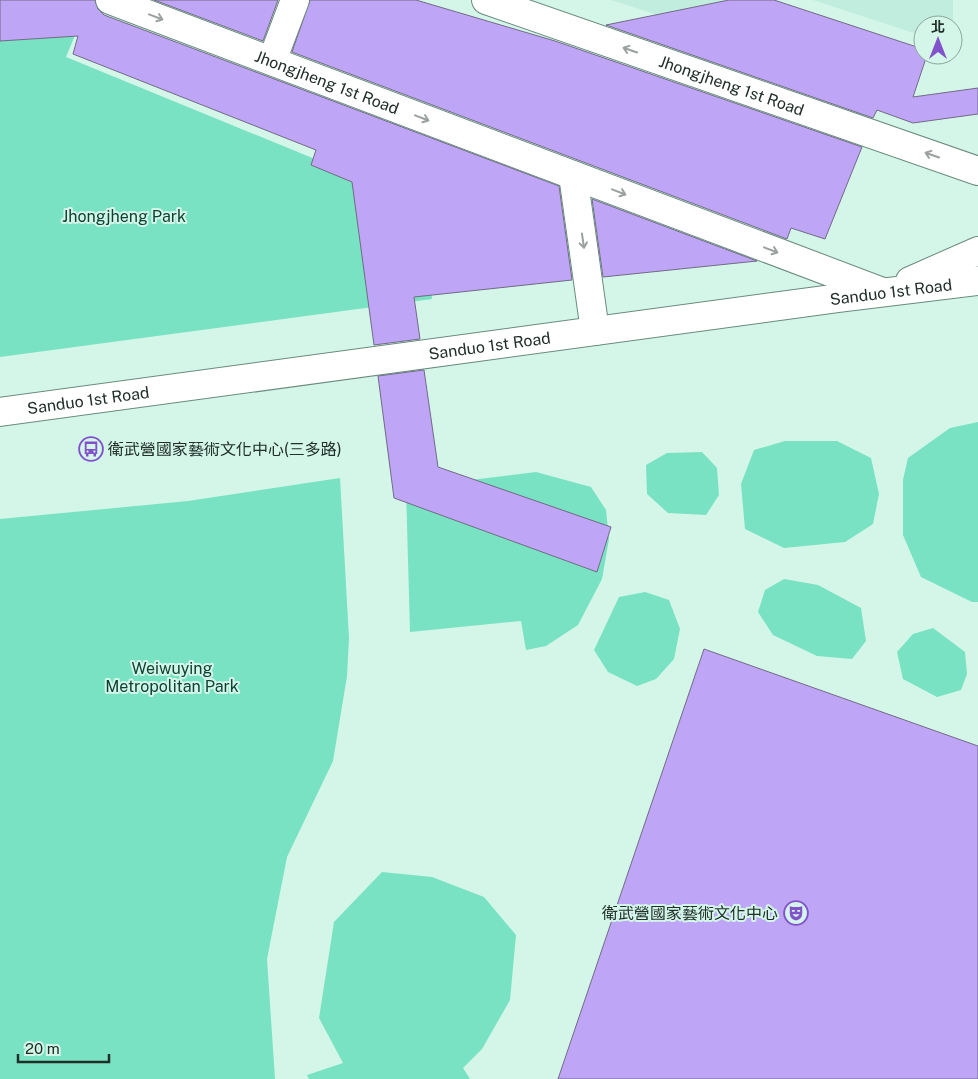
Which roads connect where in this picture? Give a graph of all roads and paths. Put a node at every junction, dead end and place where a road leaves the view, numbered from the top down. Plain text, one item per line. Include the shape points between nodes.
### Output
1 (110, 0) edge
2 (296, 0) edge
3 (486, 0) edge
4 (272, 61) junction
5 (978, 171) edge
6 (573, 175) junction
7 (978, 251) edge
8 (978, 281) edge
9 (883, 292) junction
10 (595, 331) junction
11 (0, 412) edge

1 -> 4 street, Jhongjheng 1st Road
2 - 4 street
5 -> 3 street, Jhongjheng 1st Road
4 -> 6 street, Jhongjheng 1st Road
6 -> 9 street, Jhongjheng 1st Road
6 -> 10 street
7 - 9 street
8 - 9 street, Sanduo 1st Road
9 - 10 street, Sanduo 1st Road
10 - 11 street, Sanduo 1st Road

